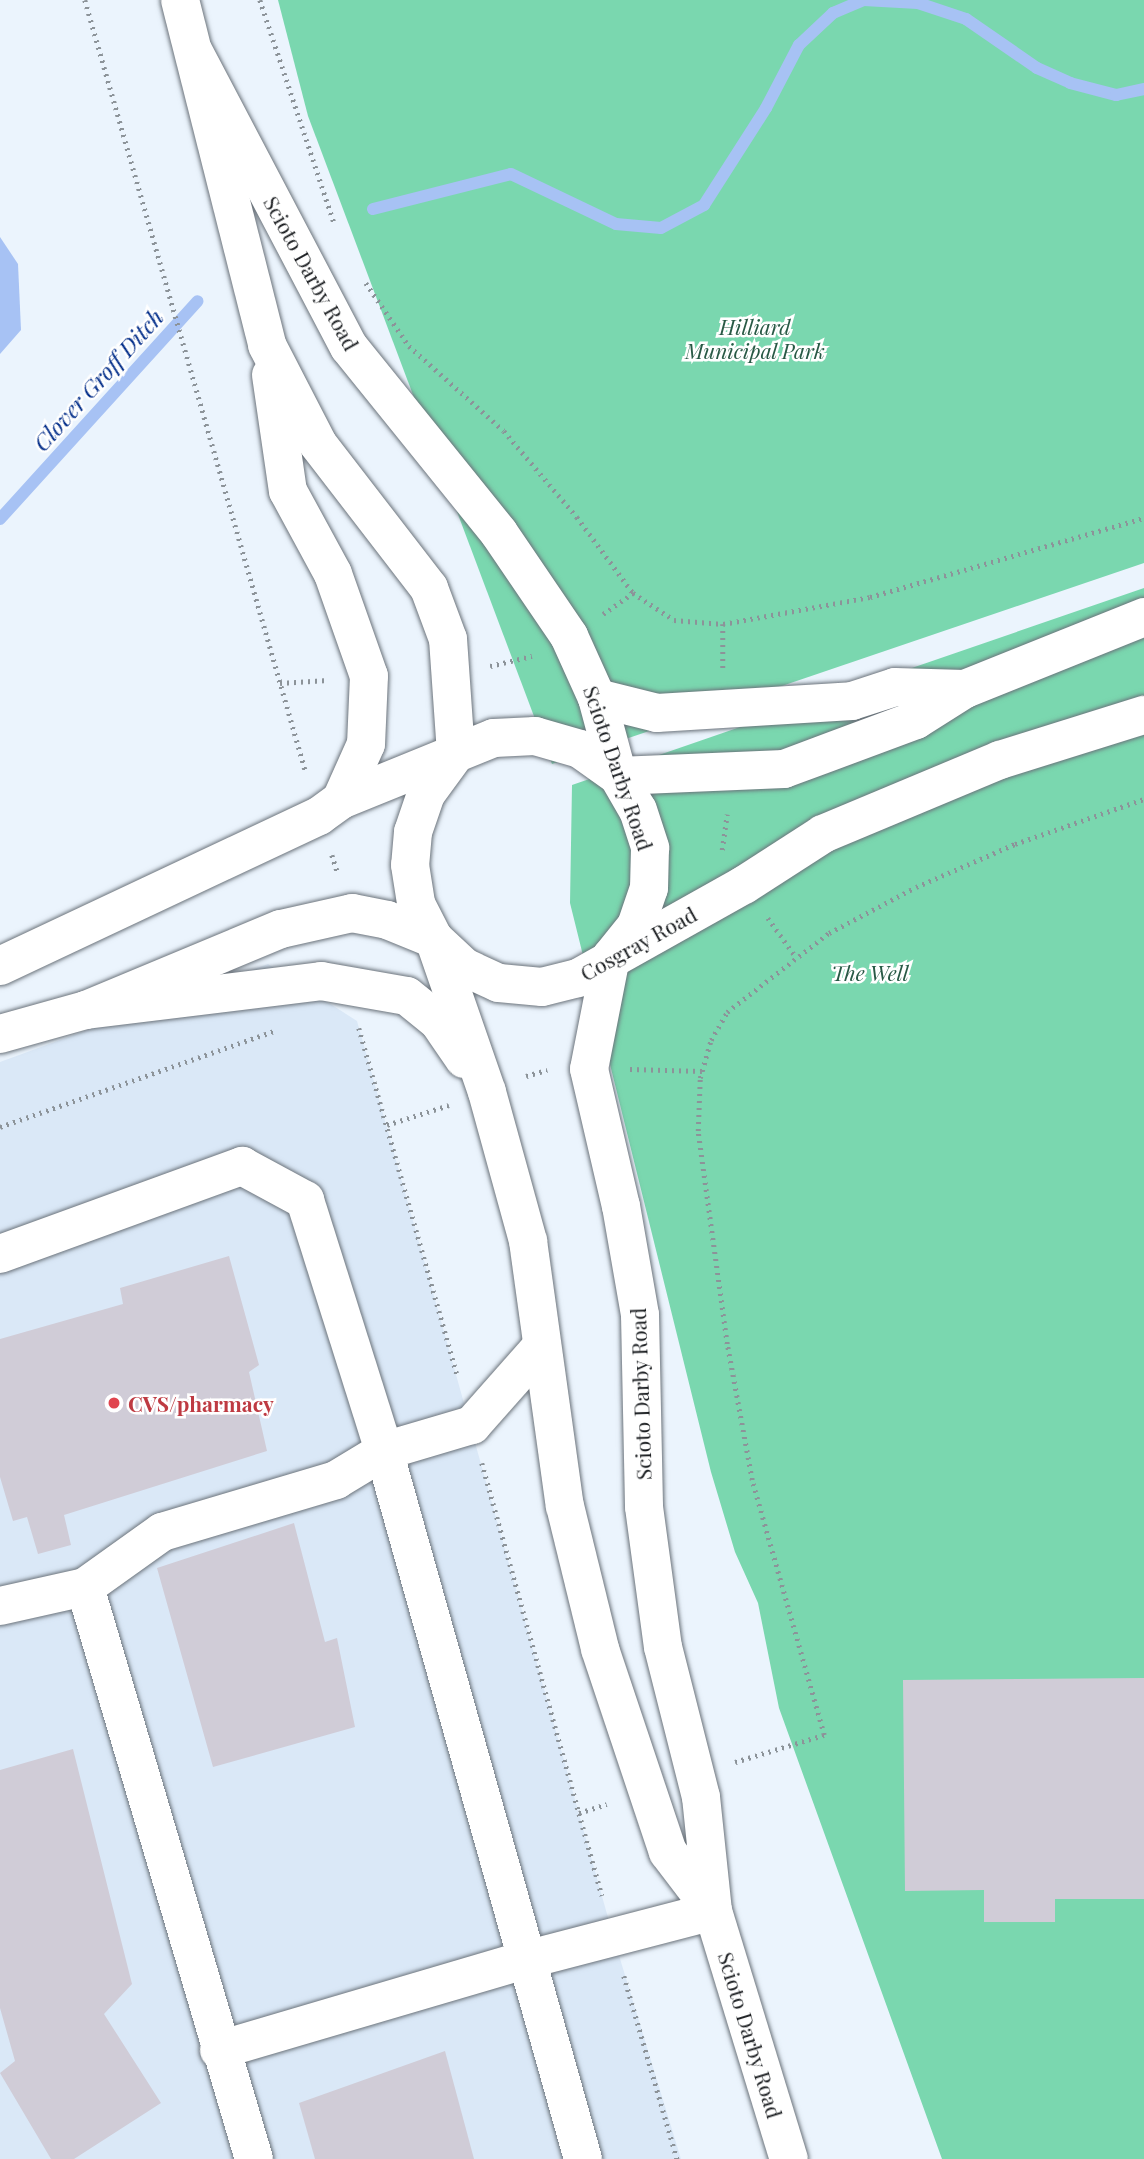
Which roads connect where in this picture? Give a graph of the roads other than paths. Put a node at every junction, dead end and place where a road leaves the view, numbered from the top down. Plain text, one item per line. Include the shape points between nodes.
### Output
1 (180, 0) edge
2 (194, 52) junction
3 (267, 345) junction
4 (1144, 617) edge
5 (965, 689) junction
6 (597, 698) junction
7 (1144, 715) edge
8 (456, 753) junction
9 (618, 776) junction
10 (330, 808) junction
11 (434, 939) junction
12 (611, 957) junction
13 (0, 966) edge
14 (86, 1010) junction
15 (0, 1034) edge
16 (488, 1091) junction
17 (0, 1254) edge
18 (541, 1347) junction
19 (384, 1451) junction
20 (85, 1587) junction
21 (0, 1606) edge
22 (713, 1911) junction
23 (525, 1960) junction
24 (219, 2050) junction
25 (254, 2159) edge
26 (583, 2159) edge
27 (789, 2159) edge

1 - 2 main road, Scioto Darby Road
2 - 3 main road, Scioto Darby Road
2 - 6 main road, Scioto Darby Road via 349,347 499,533 569,636
3 - 8 main road, Scioto Darby Road via 318,444 429,589 448,639
3 - 10 main road, Scioto Darby Road via 288,491 333,574 369,676 366,744
4 - 5 main road
5 - 6 main road via 895,687 852,701 657,713
5 - 9 main road via 916,720 784,769
6 - 9 main road, Scioto Darby Road
7 - 12 main road, Cosgray Road via 1000,760 823,834 744,885
8 - 9 main road via 494,738 535,736 580,749
8 - 10 main road
8 - 11 main road, Scioto Darby Road via 426,794 412,832 410,865 416,904
9 - 12 main road, Scioto Darby Road via 638,810 650,848 649,888 636,926
10 - 13 main road
11 - 12 main road, Cosgray Road via 464,967 499,983 542,987 578,978
11 - 14 main road, Cosgray Road via 387,920 352,913 281,929
11 - 16 main road, Scioto Darby Road
12 - 22 main road, Scioto Darby Road via 589,1069 621,1206 640,1315 644,1507 663,1647 701,1797
14 - 15 main road, Cosgray Road
14 - 16 main road, Cosgray Road via 321,981 358,985 407,996 438,1021
16 - 18 main road, Scioto Darby Road via 528,1241
17 - 19 main road via 242,1166 305,1200
18 - 19 main road via 472,1425
18 - 22 main road, Scioto Darby Road via 565,1506 600,1649 668,1852
19 - 20 main road via 335,1480 162,1532
19 - 23 main road
20 - 21 main road
20 - 24 main road
22 - 23 main road
22 - 27 main road, Scioto Darby Road
23 - 24 main road
23 - 26 main road
24 - 25 main road

